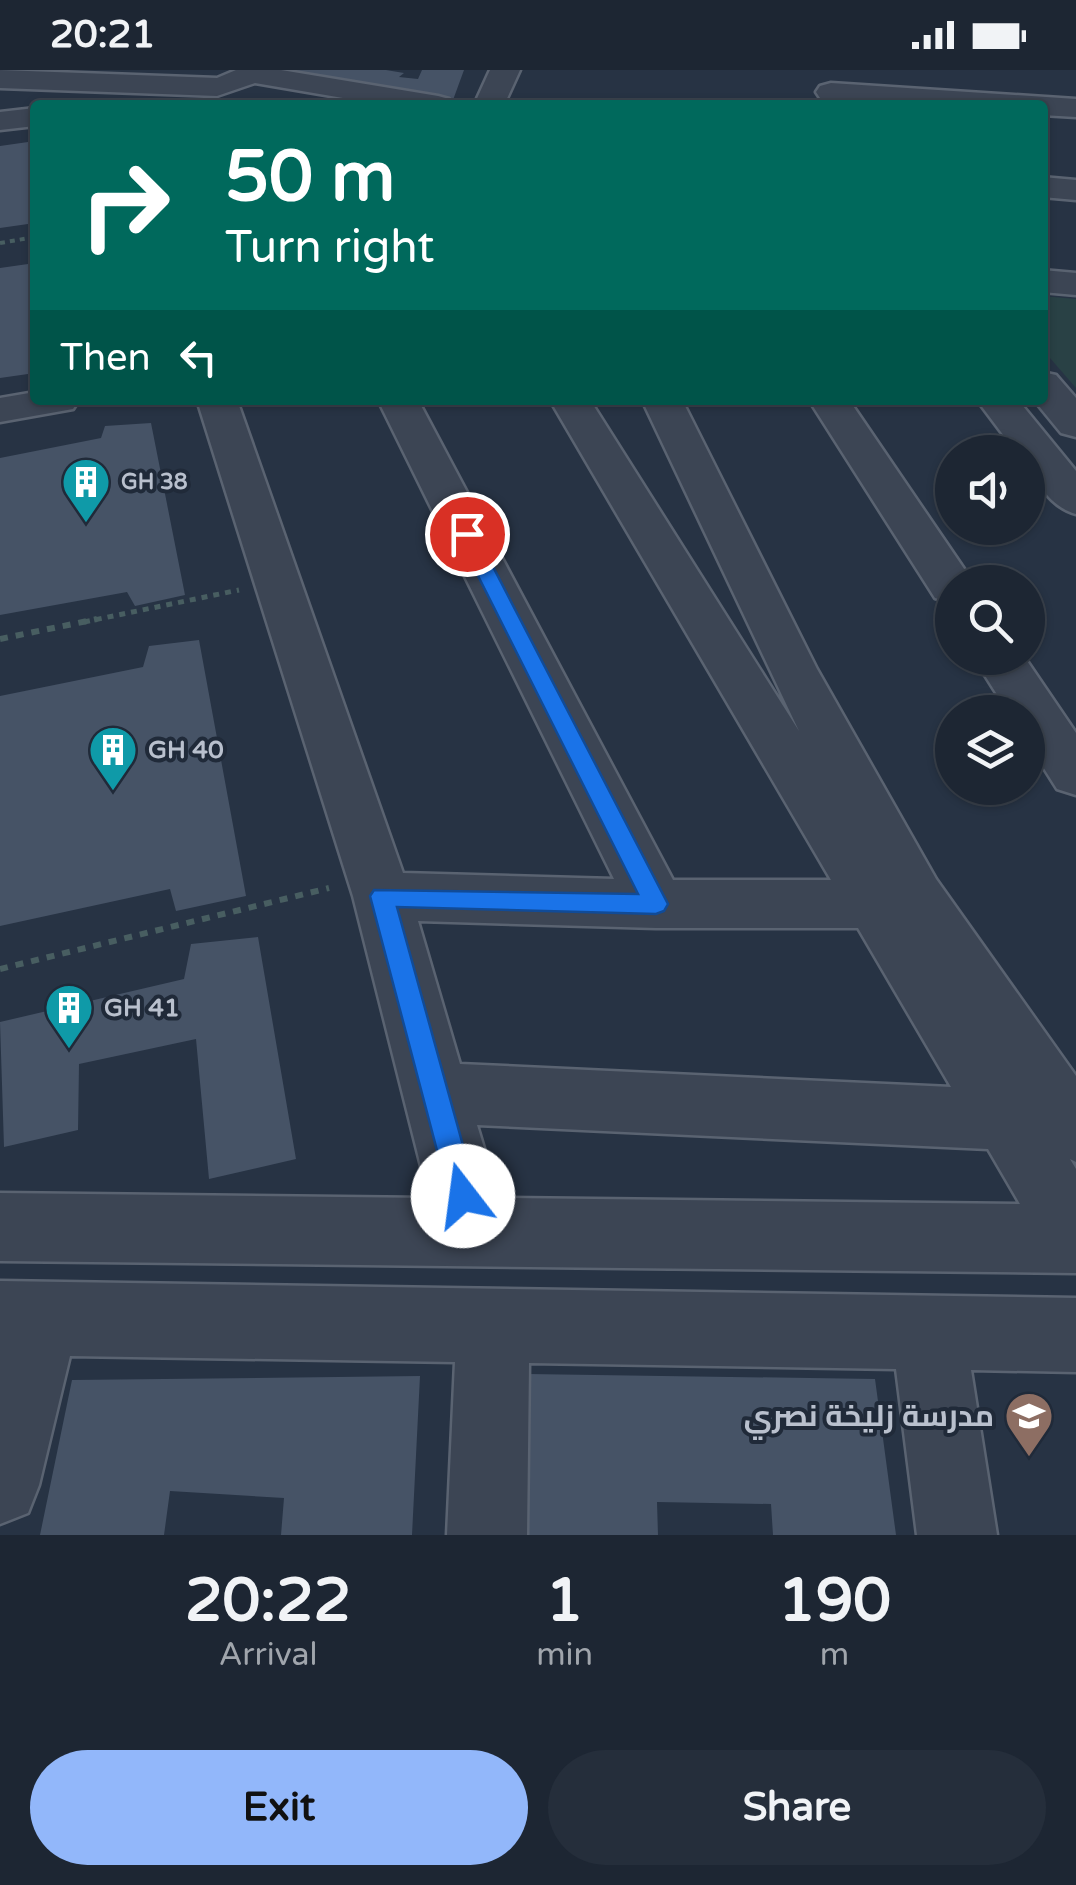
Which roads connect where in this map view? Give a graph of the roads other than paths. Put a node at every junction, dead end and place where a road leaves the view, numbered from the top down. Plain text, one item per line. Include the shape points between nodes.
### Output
1 (12, 70) edge
2 (505, 70) edge
3 (254, 72) edge
4 (0, 78) edge
5 (830, 89) edge
6 (127, 94) edge
7 (410, 100) edge
8 (491, 100) edge
9 (965, 100) edge
10 (1048, 106) edge
11 (1076, 108) edge
12 (30, 117) edge
13 (0, 121) edge
14 (1048, 188) edge
15 (1076, 190) edge
16 (1048, 282) edge
17 (1076, 284) edge
18 (1048, 391) edge
19 (30, 405) edge
20 (219, 405) edge
21 (401, 405) edge
22 (573, 405) edge
23 (664, 405) edge
24 (832, 405) edge
25 (1000, 405) edge
26 (0, 410) edge
27 (1076, 424) edge
28 (1076, 500) edge
29 (938, 565) edge
30 (744, 567) junction
31 (677, 578) junction
32 (1010, 675) edge
33 (1076, 775) edge
34 (379, 887) junction
35 (894, 900) junction
36 (656, 904) junction
37 (436, 1093) junction
38 (1007, 1121) junction
39 (1074, 1124) edge
40 (0, 1227) edge
41 (478, 1232) junction
42 (1076, 1236) edge
43 (21, 1319) edge
44 (493, 1326) junction
45 (928, 1331) junction
46 (1076, 1335) edge
47 (0, 1485) edge
48 (487, 1535) edge
49 (957, 1535) edge

1 - 4 street
2 - 8 street
3 - 6 street via 217,87
3 - 7 street
4 - 6 street
5 - 9 street
10 - 11 street
12 - 13 street
14 - 15 street
16 - 17 street
18 - 27 street
19 - 26 street
20 - 34 street
21 - 36 street
22 - 31 street
23 - 30 street
24 - 29 street
25 - 28 street
30 - 31 street via 698,542 684,545
30 - 31 street via 744,601 724,606
30 - 35 street
31 - 35 street
32 - 33 street
34 - 36 street
34 - 37 street
35 - 36 street
35 - 38 street
35 - 39 street
37 - 38 street
37 - 41 street
38 - 39 street
38 - 42 street
40 - 41 street
41 - 42 street
43 - 44 street
43 - 47 street
44 - 45 street
44 - 48 street
45 - 46 street
45 - 49 street

